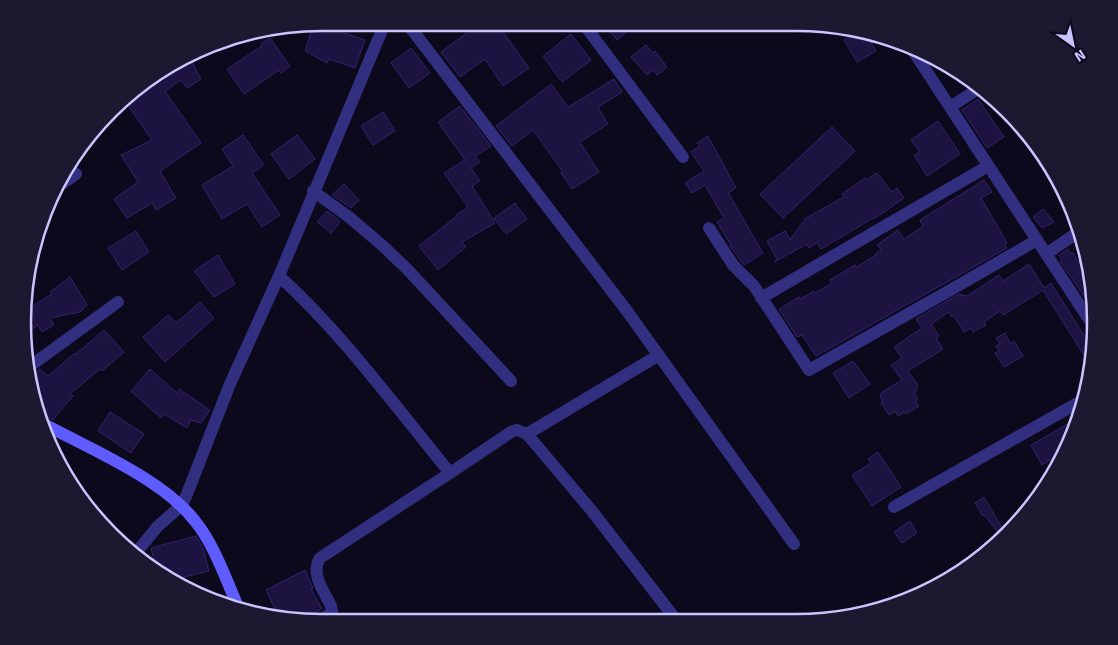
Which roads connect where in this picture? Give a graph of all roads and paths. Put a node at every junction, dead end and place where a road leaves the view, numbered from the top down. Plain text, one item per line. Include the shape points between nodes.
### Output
1 (382, 31) edge
2 (413, 31) edge
3 (589, 31) edge
4 (919, 59) edge
5 (974, 92) edge
6 (950, 107) junction
7 (683, 156) dead end
8 (988, 166) junction
9 (76, 174) dead end
10 (69, 179) edge
11 (313, 192) junction
12 (710, 228) dead end
13 (1073, 236) edge
14 (1037, 240) junction
15 (1046, 254) junction
16 (279, 276) junction
17 (761, 298) junction
18 (118, 302) dead end
19 (1087, 316) edge
20 (659, 355) junction
21 (34, 363) edge
22 (511, 381) dead end
23 (1075, 405) edge
24 (51, 428) edge
25 (527, 434) junction
26 (450, 473) junction
27 (182, 505) junction
28 (894, 507) dead end
29 (794, 544) dead end
30 (139, 549) edge
31 (235, 600) edge
32 (330, 614) edge
33 (672, 614) edge

1 - 11 street
2 - 20 street
3 - 7 street
4 - 6 street
5 - 6 street
6 - 8 street
8 - 14 street
8 - 17 street
9 - 10 street
11 - 16 street
11 - 22 street via 383,246
12 - 17 street via 733,265
13 - 15 street
14 - 15 street
14 - 17 street via 809,370
15 - 19 street
16 - 26 street via 349,350
16 - 27 street via 246,347
18 - 21 street
20 - 25 street
20 - 29 street
23 - 28 street
24 - 27 main road via 144,479
25 - 26 street via 517,430 511,432
25 - 33 street
26 - 32 street via 320,558 315,573 332,606
27 - 30 street via 158,526
27 - 31 main road via 204,534

